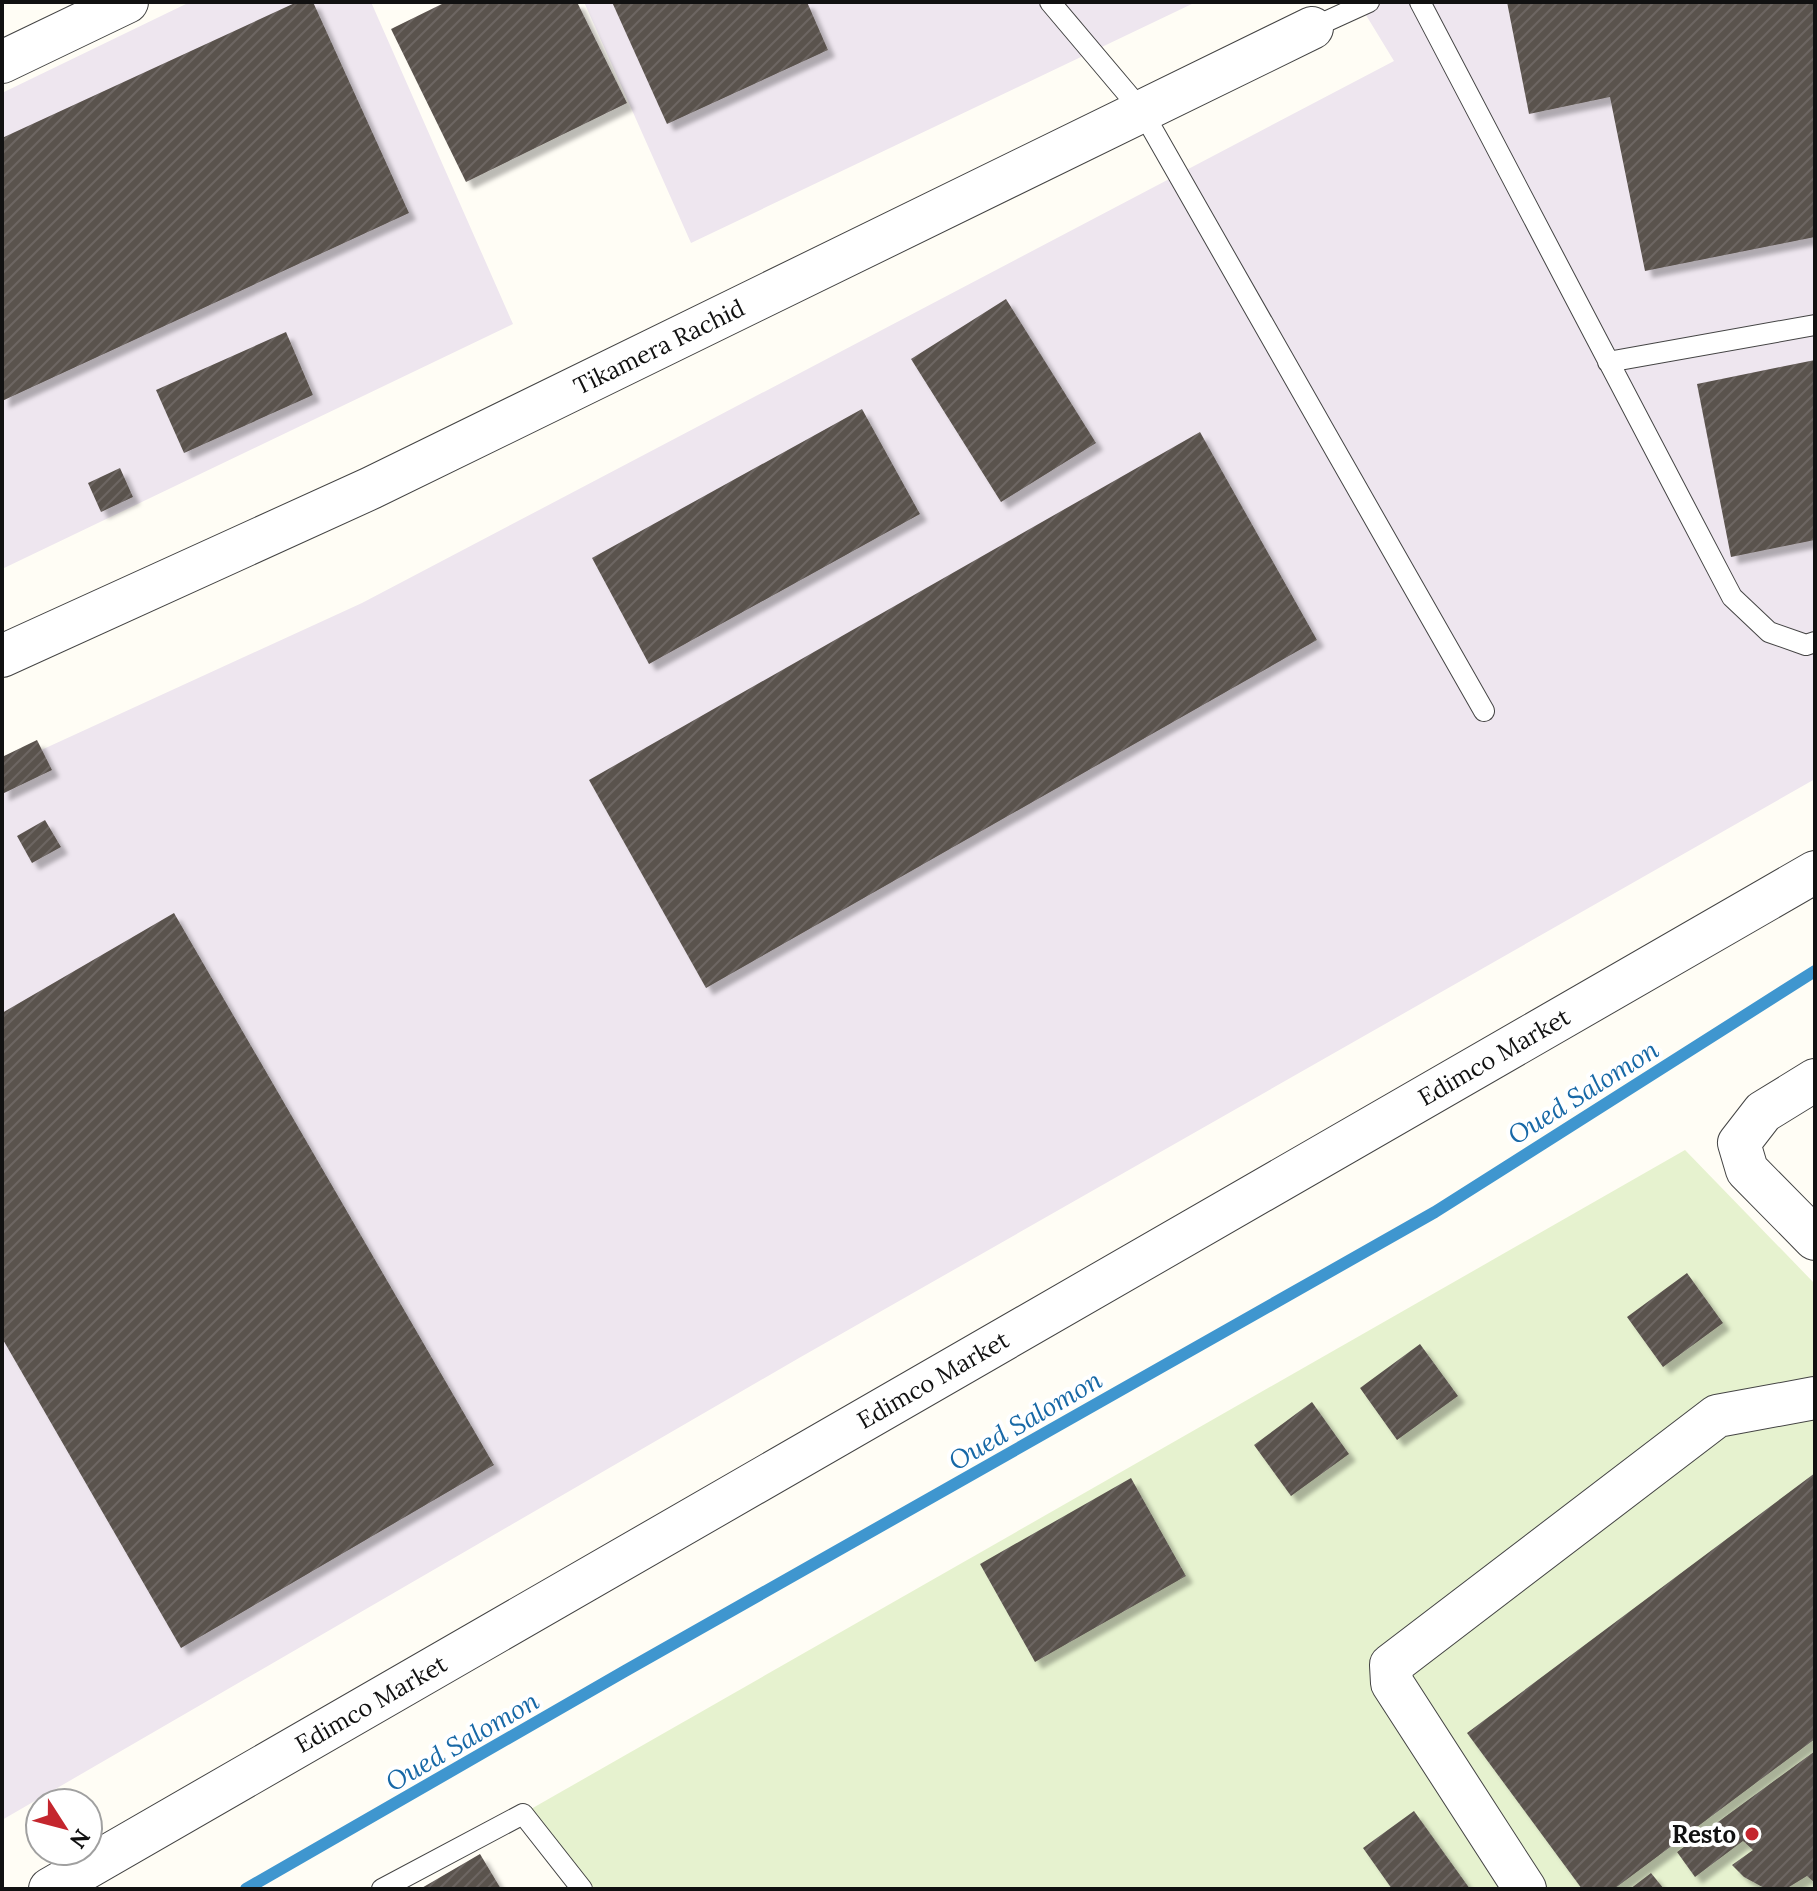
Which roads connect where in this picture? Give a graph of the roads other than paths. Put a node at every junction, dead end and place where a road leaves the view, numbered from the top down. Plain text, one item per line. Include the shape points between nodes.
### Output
1 (127, 2) edge
2 (1050, 2) edge
3 (1369, 2) edge
4 (1420, 2) edge
5 (1312, 28) joint
6 (2, 62) edge
7 (1142, 111) junction
8 (1815, 325) edge
9 (1608, 362) junction
10 (1815, 642) edge
11 (2, 656) edge
12 (1484, 711) dead end
13 (1815, 872) edge
14 (1815, 1080) edge
15 (1815, 1239) edge
16 (1815, 1398) edge
17 (50, 1889) edge
18 (382, 1889) edge
19 (582, 1889) edge
20 (1525, 1889) edge

1 - 6 street
2 - 7 lane
3 - 5 lane
4 - 9 lane
5 - 7 street, Tikamera Rachid
7 - 11 street, Tikamera Rachid via 371,488
7 - 12 lane
8 - 9 lane
9 - 10 lane via 1732,597 1769,632 1806,645
13 - 17 street, Edimco Market
14 - 15 street via 1763,1112 1739,1143 1747,1170
16 - 20 street via 1717,1416 1391,1665 1392,1683
18 - 19 lane via 523,1814

